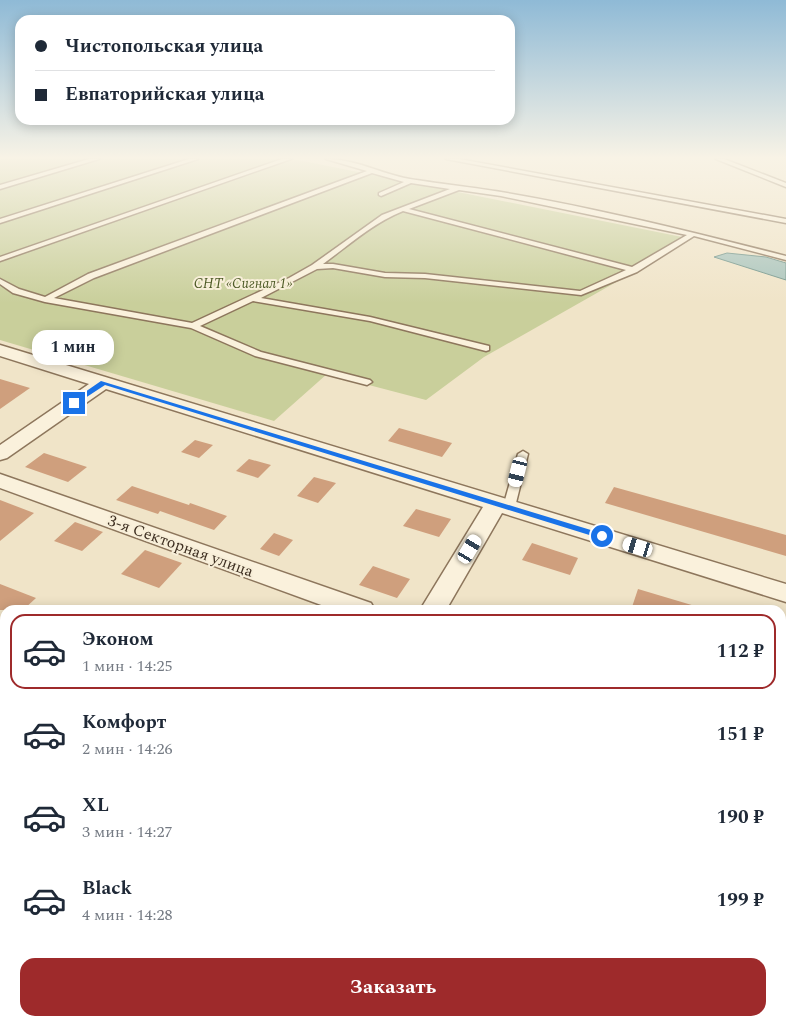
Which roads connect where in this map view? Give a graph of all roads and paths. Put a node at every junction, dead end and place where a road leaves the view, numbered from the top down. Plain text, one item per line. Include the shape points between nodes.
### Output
1 (44, 207) edge
2 (150, 207) edge
3 (277, 207) edge
4 (410, 207) edge
5 (559, 207) edge
6 (709, 207) edge
7 (402, 210) junction
8 (0, 221) edge
9 (786, 221) edge
10 (693, 234) junction
11 (786, 258) edge
12 (0, 259) edge
13 (315, 267) junction
14 (634, 270) junction
15 (0, 281) edge
16 (254, 299) junction
17 (45, 300) junction
18 (193, 326) junction
19 (486, 348) dead end
20 (0, 350) edge
21 (104, 382) junction
22 (367, 382) dead end
23 (0, 454) edge
24 (523, 454) dead end
25 (0, 481) edge
26 (503, 505) junction
27 (786, 593) edge
28 (348, 605) edge
29 (436, 605) edge

1 - 8 lane
2 - 12 lane
3 - 17 lane via 91,276
4 - 7 lane
5 - 10 lane
6 - 9 lane
7 - 13 lane via 374,222
7 - 14 lane
10 - 11 lane
10 - 14 lane
13 - 14 lane via 333,266 385,275 425,276 581,293
13 - 16 lane
15 - 17 lane via 16,291
16 - 18 lane
16 - 19 lane via 370,319
17 - 18 lane
18 - 22 lane via 258,354
20 - 21 street
21 - 23 street
21 - 26 street
24 - 26 lane
25 - 28 street, 3-я Секторная улица
26 - 27 street
26 - 29 street

